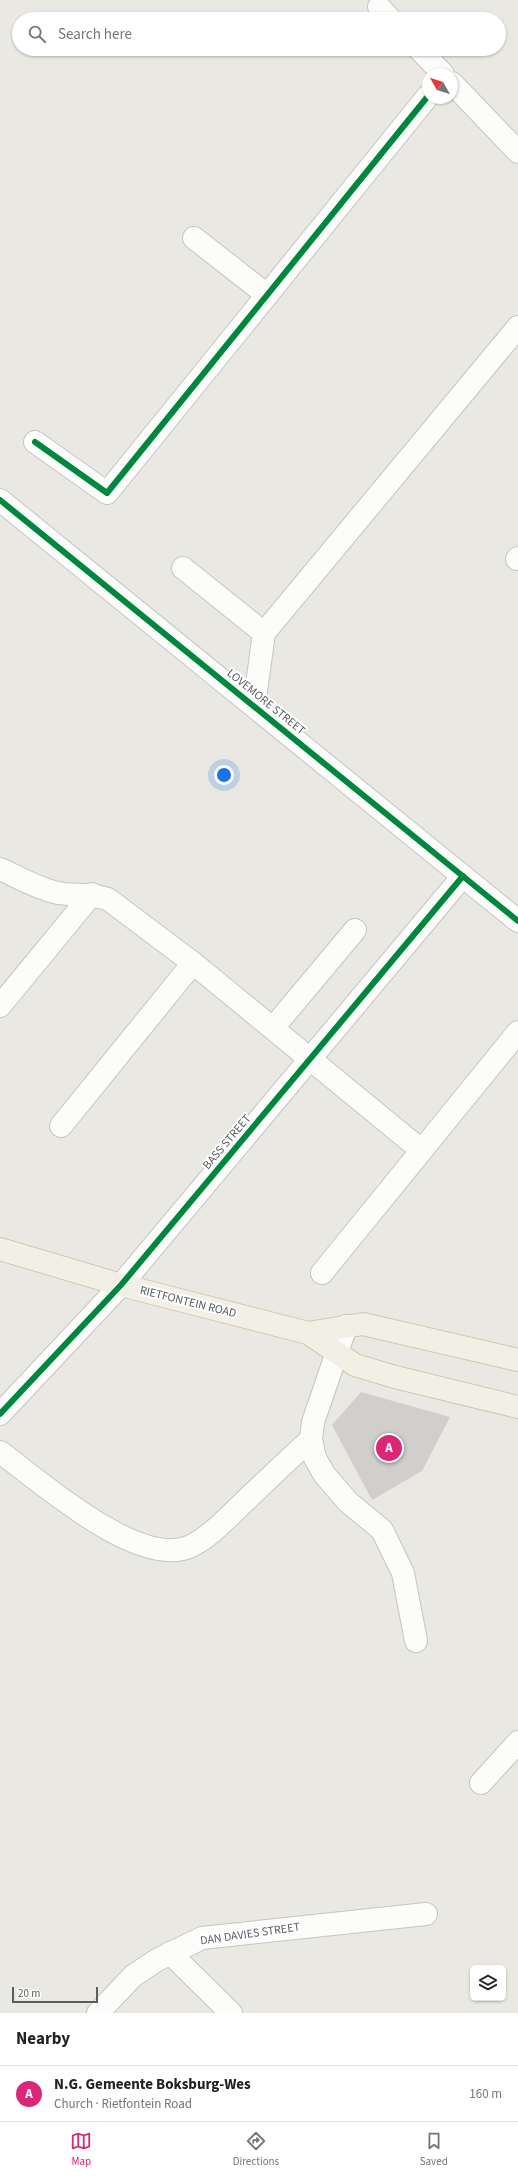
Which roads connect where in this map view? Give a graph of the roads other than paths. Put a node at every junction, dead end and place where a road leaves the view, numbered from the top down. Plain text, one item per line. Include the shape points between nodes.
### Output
1 (426, 56) edge
2 (437, 68) edge
3 (458, 89) edge
4 (422, 103) edge
5 (518, 152) edge
6 (194, 238) dead end
7 (267, 295) junction
8 (518, 328) edge
9 (35, 442) dead end
10 (0, 500) edge
11 (184, 568) dead end
12 (264, 633) junction
13 (254, 706) junction
14 (0, 869) edge
15 (463, 876) junction
16 (92, 894) junction
17 (516, 915) edge
18 (355, 930) dead end
19 (193, 963) junction
20 (0, 1006) edge
21 (273, 1028) junction
22 (518, 1032) edge
23 (311, 1058) junction
24 (61, 1126) dead end
25 (422, 1150) junction
26 (0, 1249) edge
27 (322, 1273) dead end
28 (121, 1286) junction
29 (346, 1326) junction
30 (308, 1333) junction
31 (336, 1352) junction
32 (518, 1360) edge
33 (518, 1407) edge
34 (0, 1414) edge
35 (311, 1439) junction
36 (0, 1452) edge
37 (416, 1641) dead end
38 (518, 1742) edge
39 (481, 1782) dead end
40 (426, 1914) dead end
41 (170, 1953) junction
42 (98, 2013) edge
43 (231, 2013) edge

1 - 2 street
3 - 5 street
4 - 7 street
6 - 7 street
7 - 9 street via 107,493
8 - 12 street
10 - 13 street, LOVEMORE STREET
11 - 12 street
12 - 13 street
13 - 15 street, LOVEMORE STREET
14 - 16 street via 57,893
15 - 17 street, LOVEMORE STREET
15 - 23 street, BASS STREET
16 - 19 street via 108,899
16 - 20 street
18 - 21 street
19 - 21 street
19 - 24 street
21 - 23 street
22 - 25 street
23 - 25 street
23 - 28 street, BASS STREET
25 - 27 street
26 - 28 main road, RIETFONTEIN ROAD
28 - 30 main road, RIETFONTEIN ROAD
28 - 34 street, BASS STREET
29 - 30 main road, RIETFONTEIN ROAD
29 - 31 street
29 - 32 main road, RIETFONTEIN ROAD via 363,1324
30 - 31 main road, RIETFONTEIN ROAD
31 - 33 main road, RIETFONTEIN ROAD via 355,1365 388,1375
31 - 35 street via 313,1422
35 - 36 street via 216,1528 188,1547 161,1550 132,1542 80,1512
35 - 37 street via 315,1458 324,1474 348,1502 382,1530 403,1573
38 - 39 street
40 - 41 street, DAN DAVIES STREET via 202,1938
41 - 42 street, DAN DAVIES STREET via 133,1976
41 - 43 street

